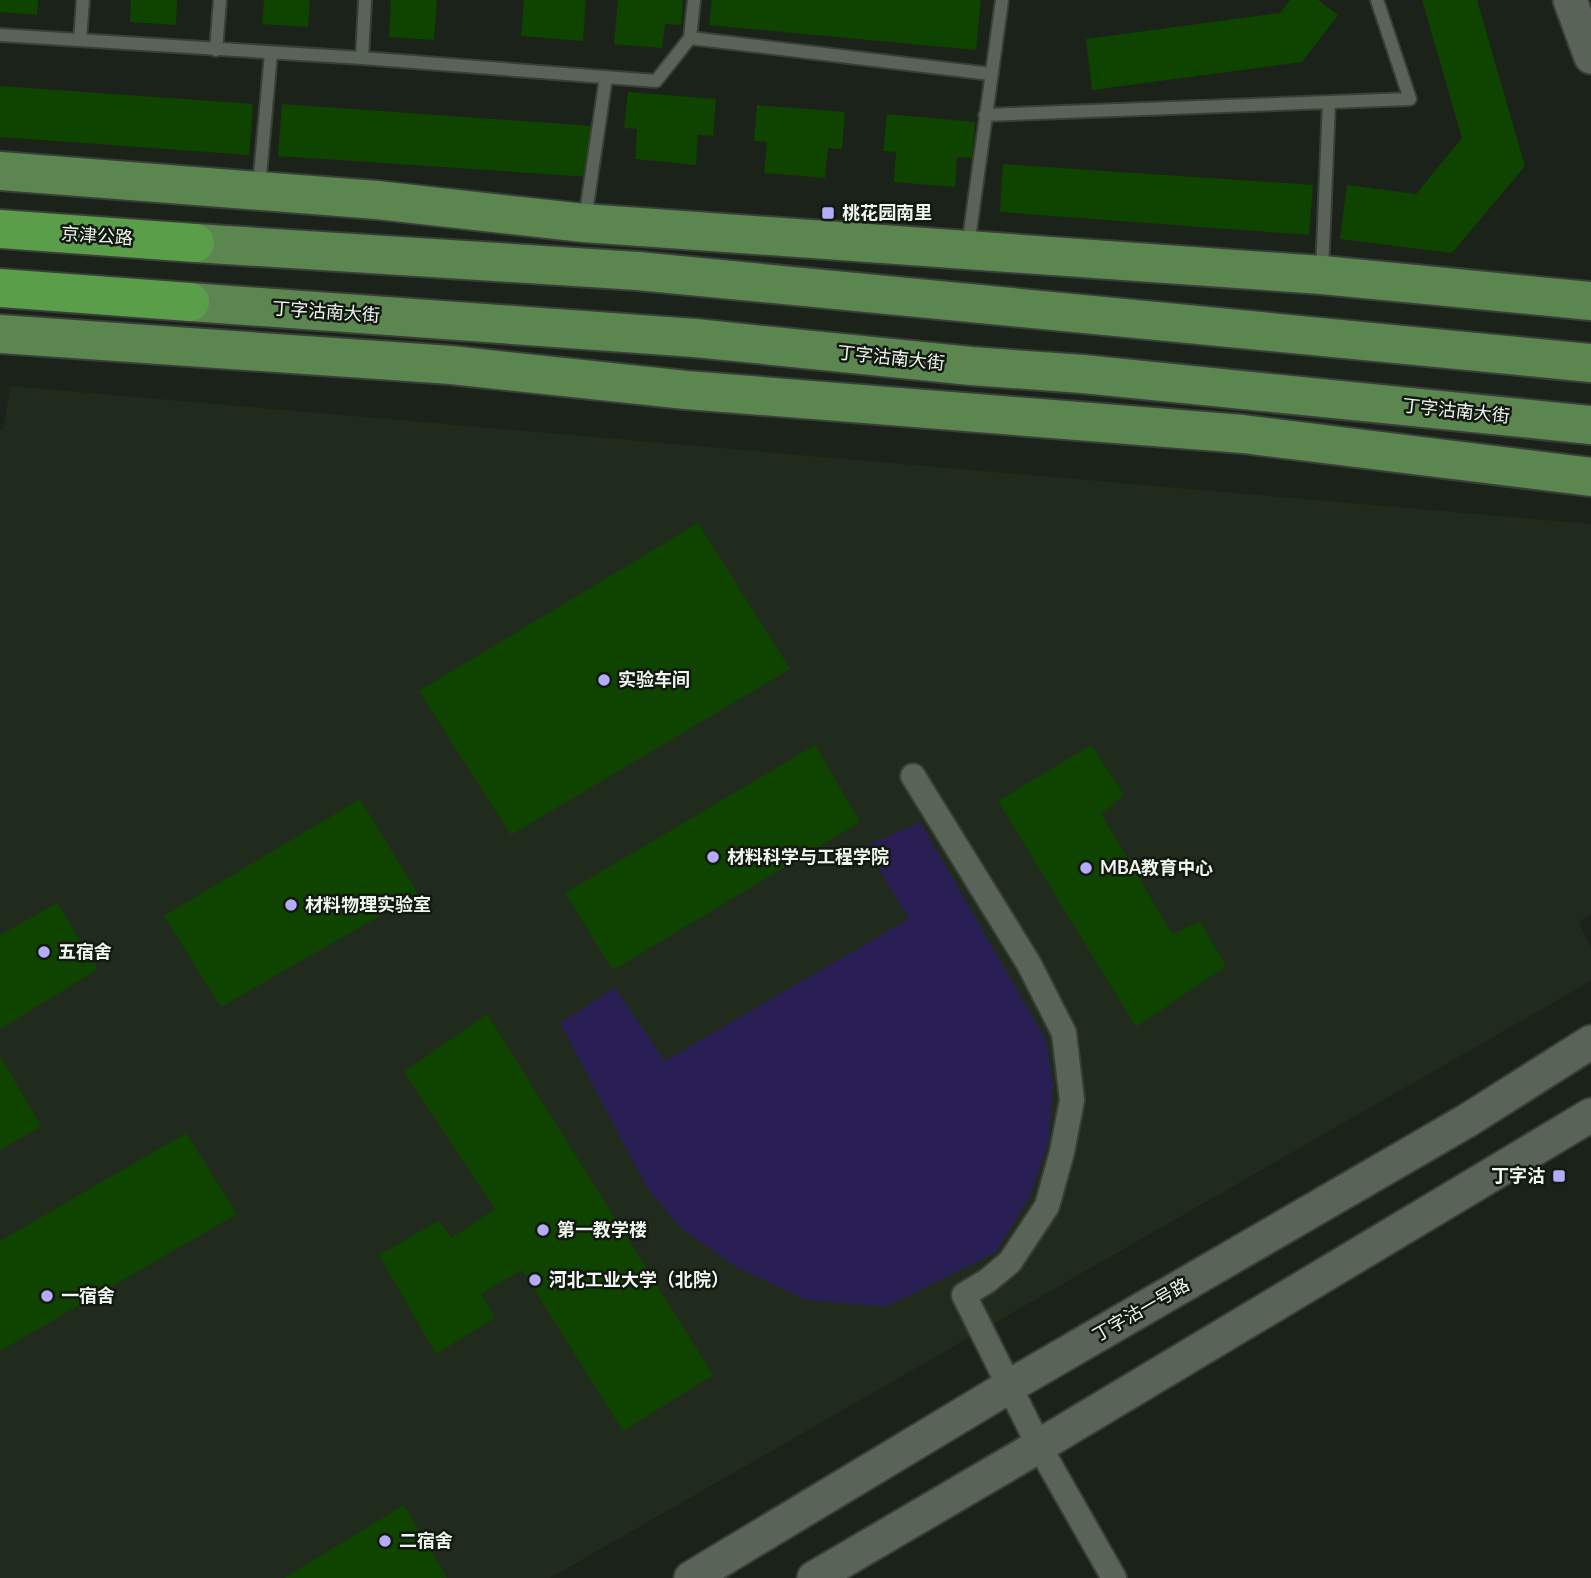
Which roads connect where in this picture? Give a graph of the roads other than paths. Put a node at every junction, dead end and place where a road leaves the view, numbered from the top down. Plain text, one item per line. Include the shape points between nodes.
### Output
1 (83, 0) edge
2 (220, 0) edge
3 (365, 0) edge
4 (694, 0) edge
5 (1002, 0) edge
6 (1377, 0) edge
7 (1570, 0) edge
8 (0, 35) edge
9 (690, 38) junction
10 (80, 40) junction
11 (216, 50) junction
12 (271, 53) junction
13 (1591, 57) edge
14 (362, 58) junction
15 (991, 74) junction
16 (606, 77) junction
17 (1329, 102) junction
18 (985, 116) junction
19 (0, 171) edge
20 (258, 191) junction
21 (584, 223) junction
22 (0, 229) edge
23 (195, 243) joint
24 (968, 250) junction
25 (1322, 275) junction
26 (0, 288) edge
27 (1591, 301) edge
28 (190, 302) joint
29 (0, 334) edge
30 (1591, 363) edge
31 (1083, 373) junction
32 (1591, 425) edge
33 (1243, 434) junction
34 (1591, 477) edge
35 (913, 776) dead end
36 (1591, 1042) edge
37 (1591, 1115) edge
38 (1009, 1387) junction
39 (1039, 1446) junction
40 (691, 1578) edge
41 (814, 1578) edge
42 (1114, 1578) edge

1 - 10 lane
2 - 11 lane
3 - 14 lane
4 - 9 lane
5 - 15 lane
6 - 17 lane via 1410,99
7 - 13 main road
8 - 10 lane
9 - 15 lane
9 - 16 lane via 656,81
10 - 11 lane
11 - 12 lane
12 - 14 lane
12 - 20 lane
14 - 16 lane
15 - 18 lane
16 - 21 lane
17 - 18 lane
17 - 25 lane
18 - 24 lane
19 - 20 main road
20 - 21 main road
21 - 24 main road
22 - 23 highway, 京津公路
23 - 30 main road via 638,271
24 - 25 main road
25 - 27 main road
26 - 28 highway
28 - 31 main road, 丁字沽南大街 via 695,338
29 - 33 main road via 451,365 686,390
31 - 32 main road, 丁字沽南大街
31 - 33 main road
33 - 34 main road
35 - 38 street via 1029,964 1064,1033 1072,1100 1047,1206 1010,1262 964,1295
36 - 38 main road, 丁字沽一号路 via 1468,1119
37 - 39 main road
38 - 39 street
38 - 40 main road, 丁字沽一号路
39 - 41 main road
39 - 42 street

